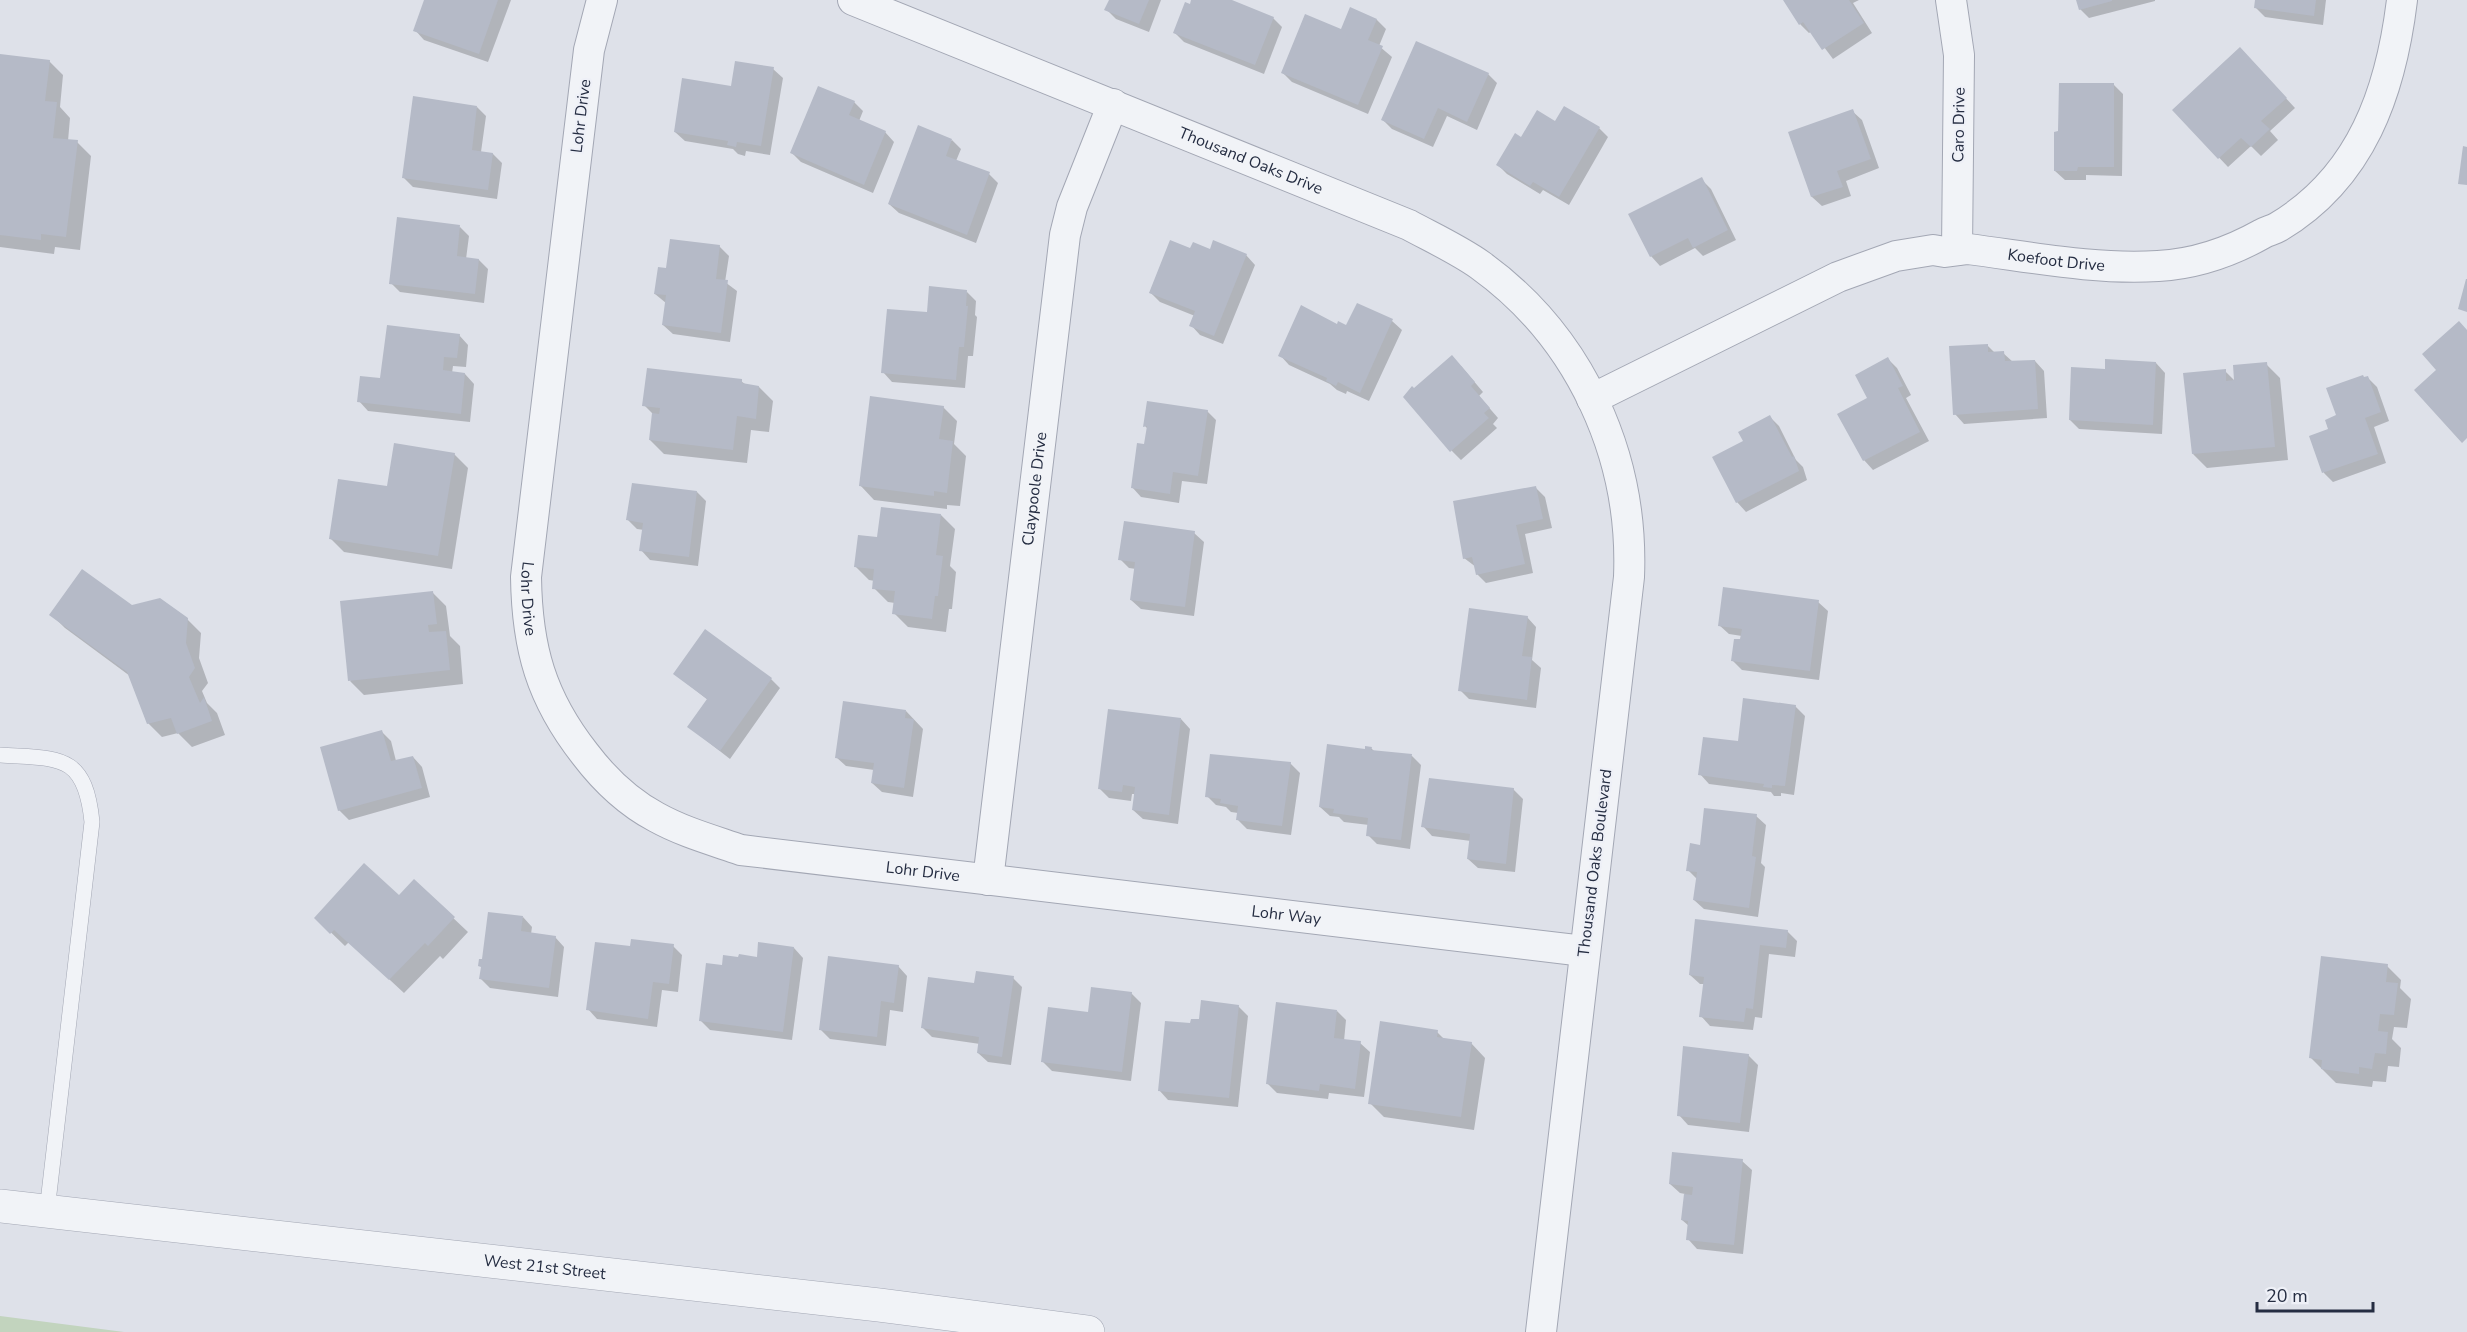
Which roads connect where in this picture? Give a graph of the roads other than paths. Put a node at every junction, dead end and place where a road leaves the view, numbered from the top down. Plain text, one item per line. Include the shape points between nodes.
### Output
1 (602, 0) edge
2 (852, 0) edge
3 (1951, 0) edge
4 (2402, 0) edge
5 (1113, 105) junction
6 (1957, 250) junction
7 (1592, 399) junction
8 (0, 755) edge
9 (988, 880) junction
10 (1584, 951) junction
11 (0, 1206) edge
12 (47, 1211) junction
13 (1088, 1332) edge
14 (1541, 1332) edge

1 - 9 street, Lohr Drive via 589,50 526,577 530,633 549,698 572,740 610,783 654,816 687,832 741,850
2 - 5 street, Thousand Oaks Drive
3 - 6 street, Caro Drive via 1959,54
4 - 6 street, Koefoot Drive via 2390,73 2366,132 2318,196 2277,228 2212,256 2161,266 2110,267
5 - 7 street, Thousand Oaks Drive via 1409,225 1480,265 1529,307 1558,341
5 - 9 street, Claypoole Drive via 1072,207 1065,235
6 - 7 street, Koefoot Drive via 1896,256 1838,277
7 - 10 street, Thousand Oaks Boulevard via 1618,467 1626,504 1630,557
8 - 12 lane via 69,764 83,782 92,812
9 - 10 street, Lohr Way
10 - 14 street, Thousand Oaks Boulevard
11 - 12 street, West 21st Street
12 - 13 street, West 21st Street

